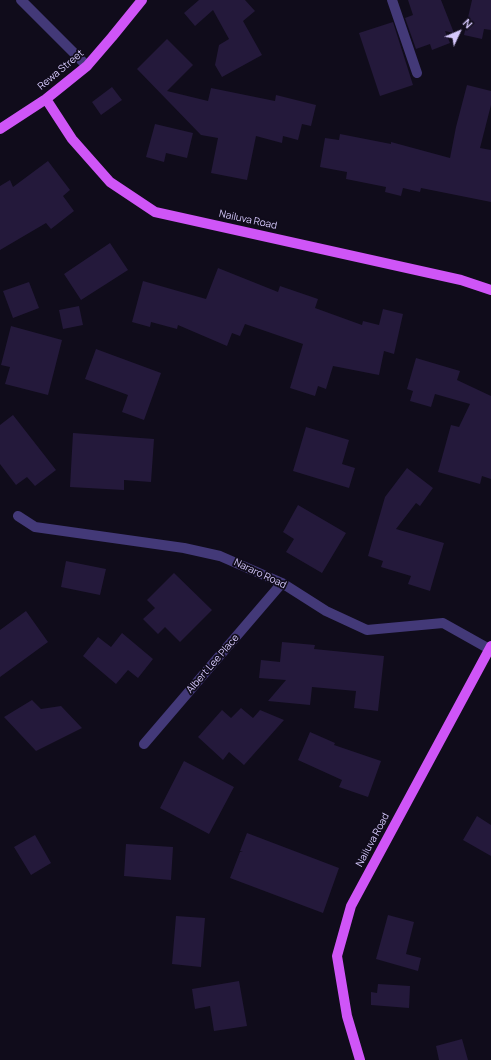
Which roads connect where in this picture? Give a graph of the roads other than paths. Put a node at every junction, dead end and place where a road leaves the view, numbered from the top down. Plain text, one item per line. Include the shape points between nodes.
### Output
1 (21, 0) edge
2 (142, 0) edge
3 (392, 0) edge
4 (87, 66) junction
5 (416, 73) dead end
6 (46, 99) junction
7 (0, 129) edge
8 (491, 290) edge
9 (18, 516) dead end
10 (282, 584) junction
11 (490, 648) edge
12 (144, 744) dead end
13 (360, 1060) edge

1 - 4 street
2 - 4 main road, Rewa Street
3 - 5 street
4 - 6 main road, Rewa Street
6 - 7 main road, Rewa Street
6 - 8 main road, Nailuva Road via 72,139 110,182 155,212 462,280
9 - 10 street, Nararo Road via 35,527 184,548 220,556
10 - 11 street, Nararo Road via 367,630 443,623
10 - 12 street, Albert Lee Place
11 - 13 main road, Nailuva Road via 351,906 337,956 347,1016

